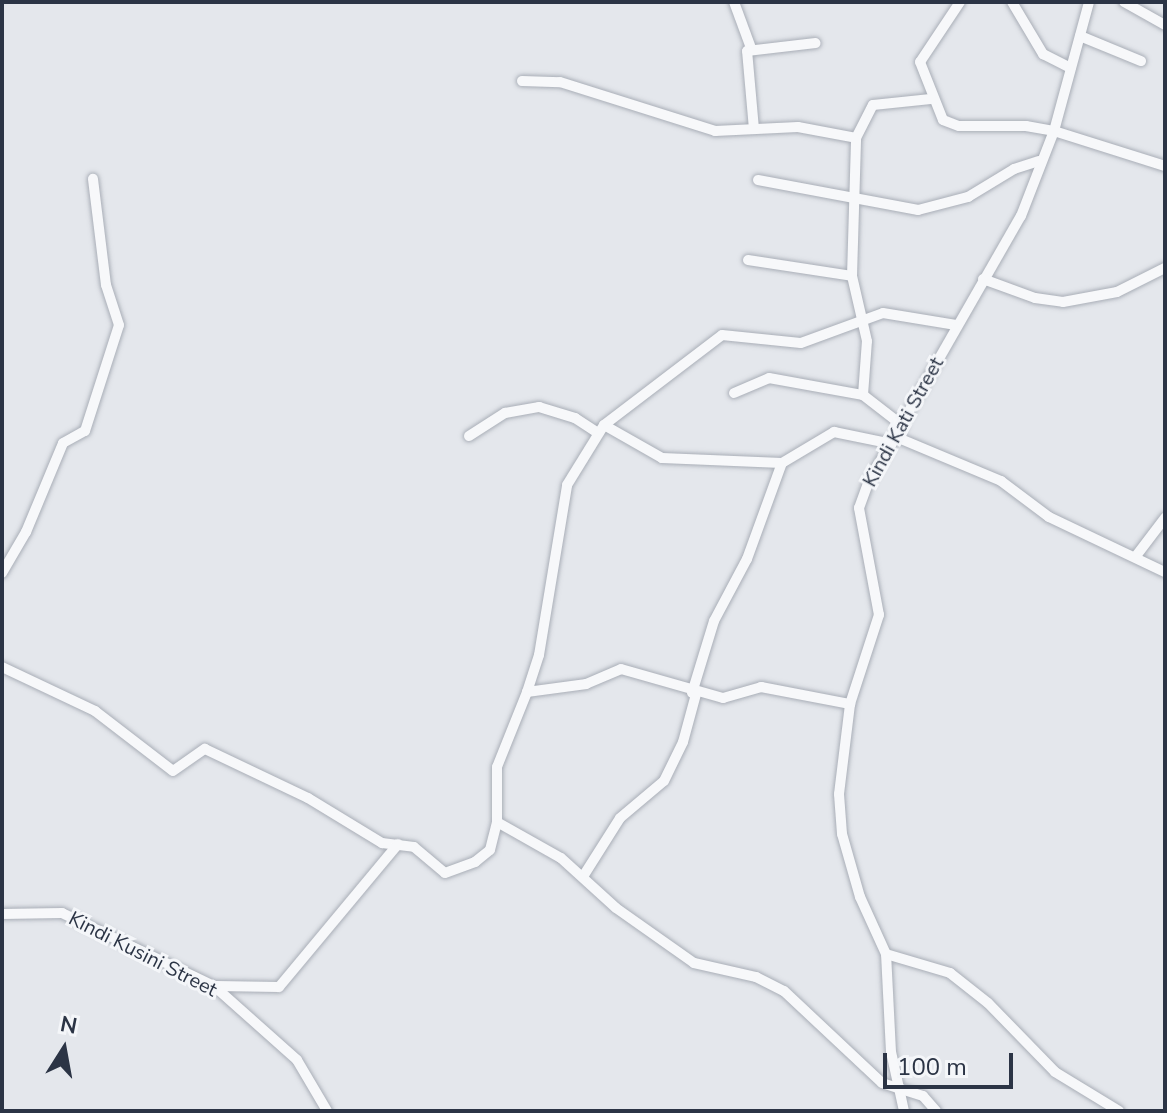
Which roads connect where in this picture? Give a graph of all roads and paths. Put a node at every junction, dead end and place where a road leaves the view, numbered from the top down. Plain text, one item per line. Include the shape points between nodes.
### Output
1 (734, 2) edge
2 (960, 2) edge
3 (1012, 2) edge
4 (1089, 2) edge
5 (1124, 2) edge
6 (1165, 25) edge
7 (1080, 36) junction
8 (816, 43) dead end
9 (751, 48) junction
10 (1141, 61) dead end
11 (1071, 68) junction
12 (522, 81) dead end
13 (931, 99) junction
14 (754, 129) junction
15 (1054, 131) junction
16 (856, 138) junction
17 (1039, 161) junction
18 (1165, 166) edge
19 (93, 179) dead end
20 (758, 180) dead end
21 (858, 196) junction
22 (748, 260) dead end
23 (1165, 268) edge
24 (852, 276) junction
25 (983, 279) junction
26 (861, 318) junction
27 (956, 325) junction
28 (734, 393) dead end
29 (863, 395) junction
30 (903, 426) junction
31 (601, 429) junction
32 (469, 436) dead end
33 (894, 440) junction
34 (782, 463) junction
35 (1165, 518) edge
36 (1136, 556) junction
37 (1165, 572) edge
38 (2, 573) edge
39 (2, 667) edge
40 (527, 692) junction
41 (694, 694) junction
42 (850, 704) junction
43 (497, 822) junction
44 (398, 844) junction
45 (584, 875) junction
46 (2, 914) edge
47 (886, 954) junction
48 (214, 986) junction
49 (896, 1087) junction
50 (327, 1111) edge
51 (904, 1111) edge
52 (936, 1111) edge
53 (1119, 1111) edge

1 - 9 street
2 - 13 street via 920,62
3 - 11 street via 1043,54
4 - 7 street, Kindi Kati Street
5 - 6 street
7 - 10 street
7 - 11 street, Kindi Kati Street
8 - 9 street
9 - 14 street via 745,56 754,86
11 - 15 street, Kindi Kati Street
12 - 14 street via 560,82 703,129
13 - 15 street via 950,124
13 - 16 street via 873,105
14 - 16 street via 816,128
15 - 17 street, Kindi Kati Street
15 - 18 street
16 - 21 street
17 - 21 street via 1014,169 968,197 931,208 907,210
17 - 25 street, Kindi Kati Street via 1021,216
19 - 38 street via 106,285 119,325 85,431 63,443
20 - 21 street
21 - 24 street
22 - 24 street
23 - 25 street via 1117,292 1063,302
24 - 26 street
25 - 27 street, Kindi Kati Street
26 - 27 street via 897,312
26 - 29 street via 867,341
26 - 31 street via 801,343 722,335
27 - 30 street, Kindi Kati Street
28 - 29 street via 769,378
29 - 30 street
30 - 33 street, Kindi Kati Street
31 - 32 street via 539,407 505,413
31 - 34 street via 662,458
31 - 40 street via 567,485 539,655
33 - 34 street via 834,432
33 - 36 street via 1001,481 1049,517
33 - 42 street, Kindi Kati Street via 859,508 879,615
34 - 41 street via 747,559 714,621
35 - 36 street
36 - 37 street
39 - 44 street via 95,711 173,771 205,749 308,798 370,837
40 - 41 street via 586,684 621,669
40 - 43 street via 497,767
41 - 42 street via 728,699 761,687
41 - 45 street via 683,742 664,781 620,818
42 - 47 street, Kindi Kati Street via 839,794 842,834 860,897
43 - 44 street via 486,855 445,873 424,853
43 - 45 street
44 - 48 street via 279,987
45 - 49 street via 616,908 694,963 756,977 784,991 882,1083
46 - 48 street, Kindi Kusini Street via 62,913
47 - 49 street
47 - 53 street via 950,973 988,1003 1055,1072
48 - 50 street, Kindi Kusini Street via 297,1060
49 - 51 street
49 - 52 street via 923,1096

